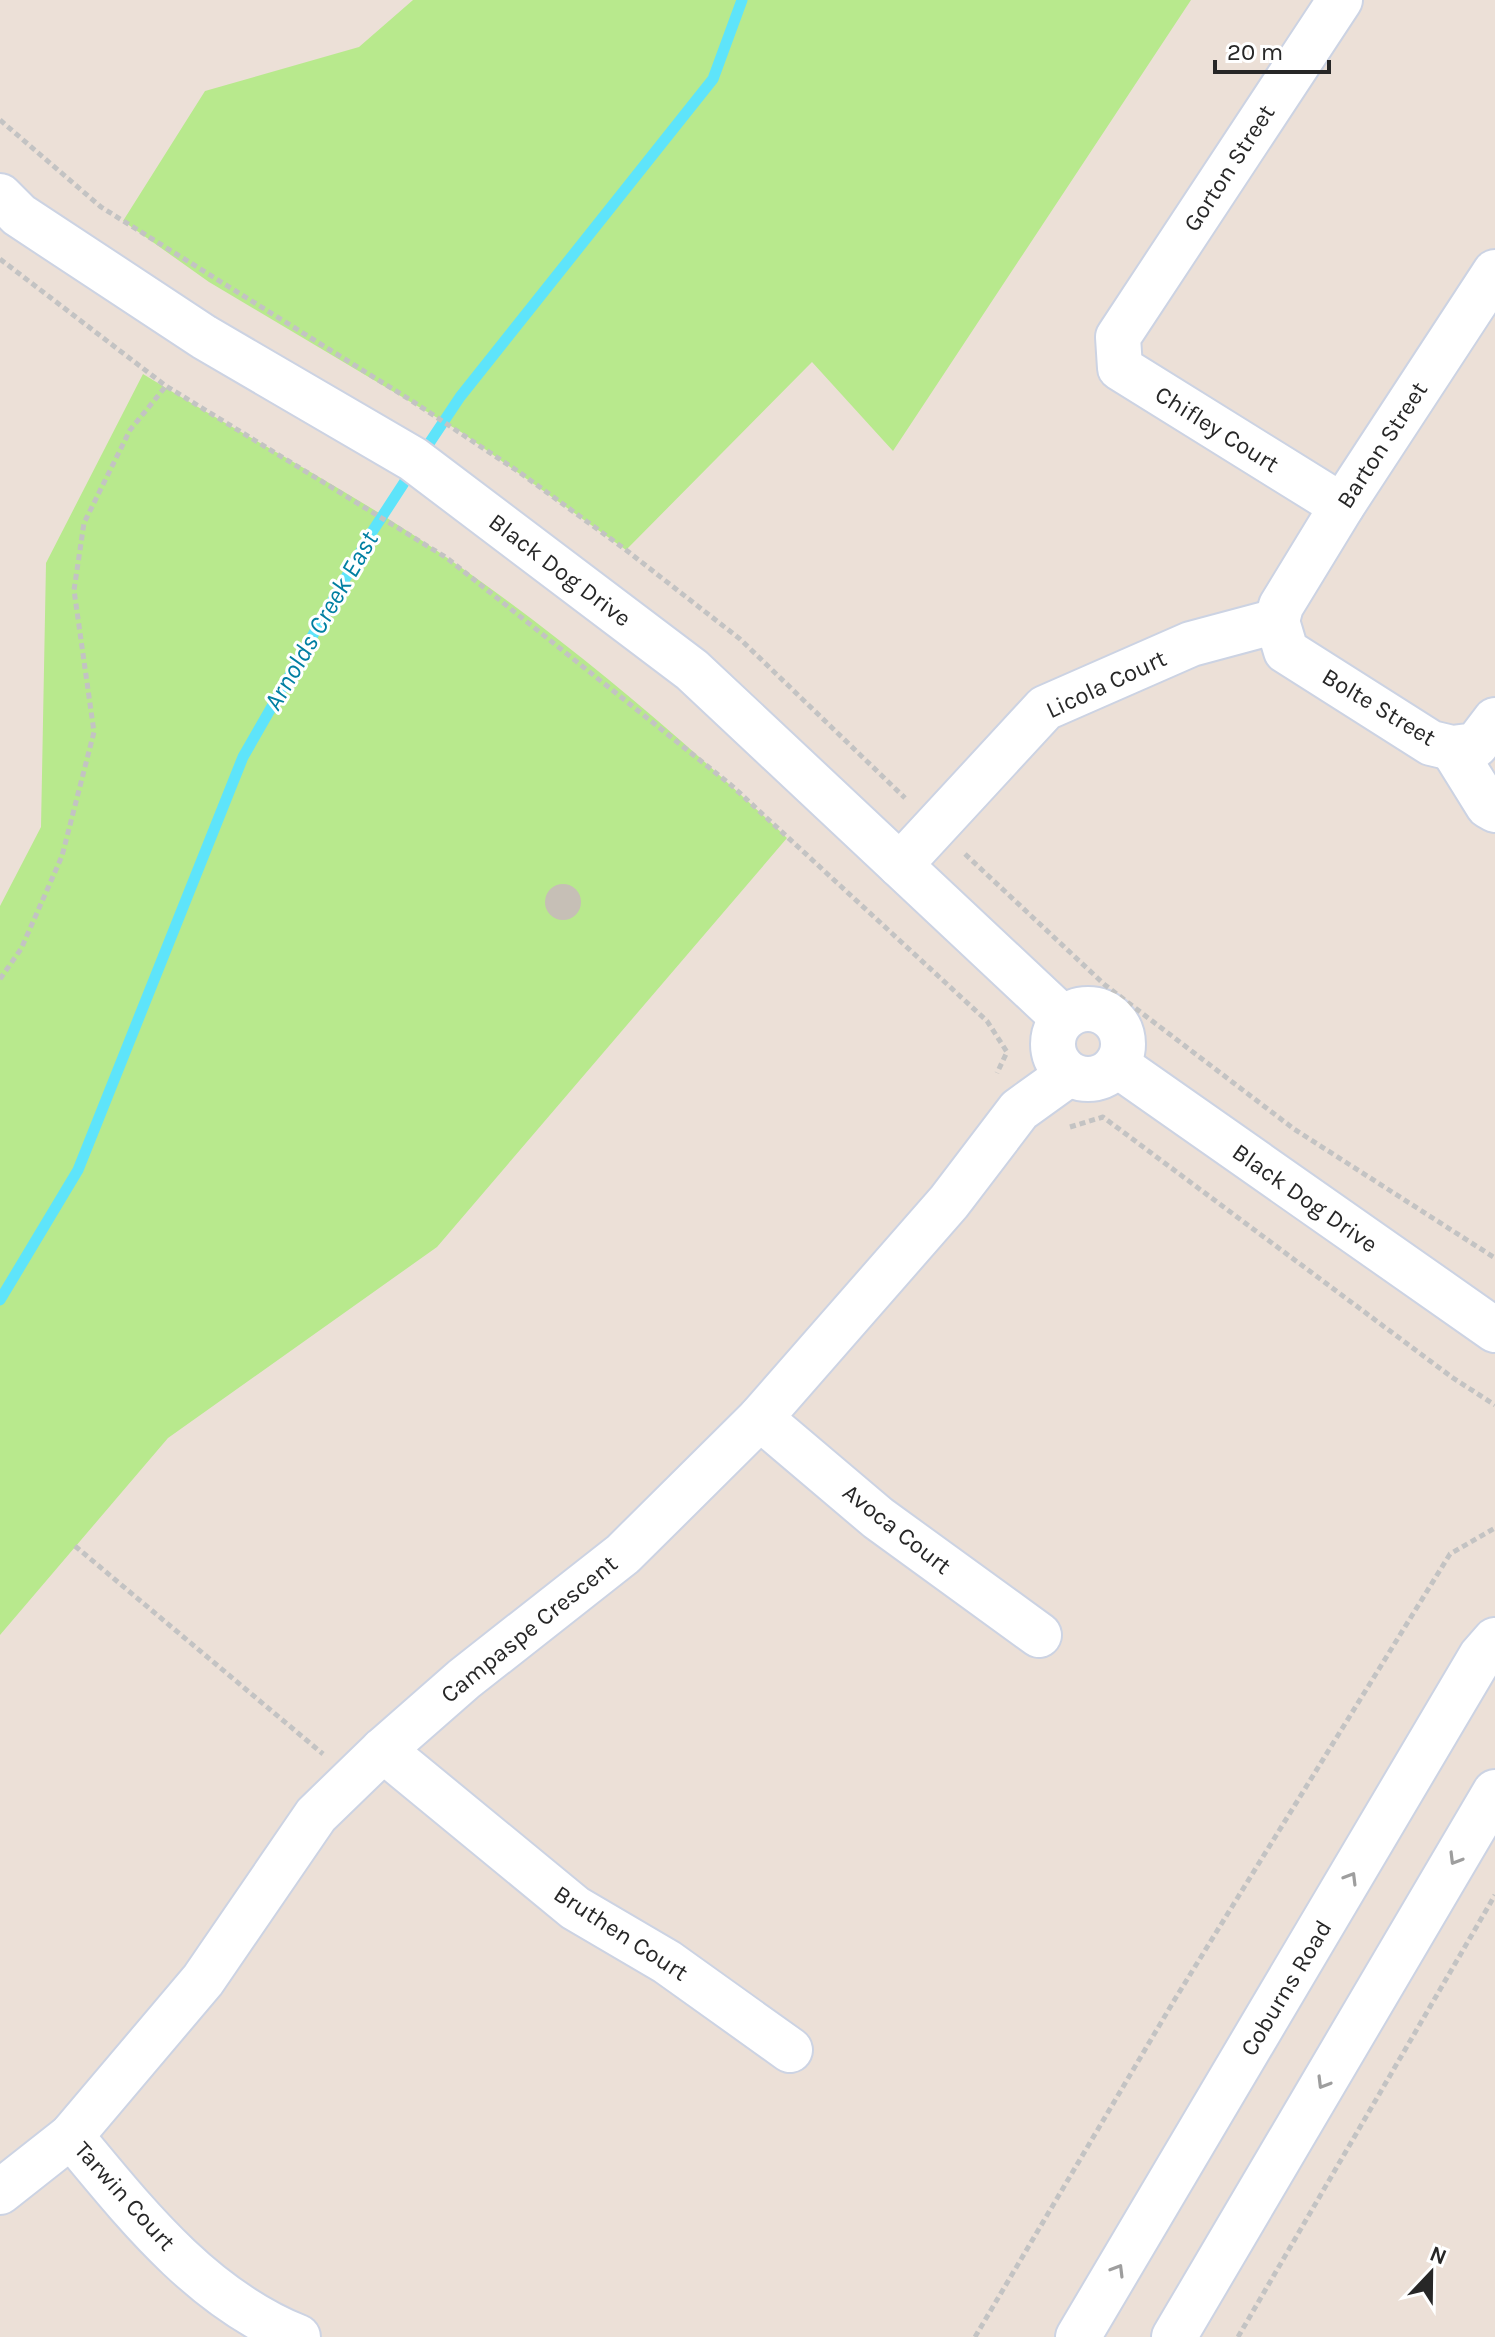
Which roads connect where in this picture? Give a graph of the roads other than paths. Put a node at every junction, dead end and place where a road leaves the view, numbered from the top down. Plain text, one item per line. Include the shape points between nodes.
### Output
1 (1340, 0) edge
2 (0, 196) edge
3 (1495, 272) edge
4 (1118, 337) joint
5 (1342, 506) junction
6 (1277, 621) junction
7 (1495, 720) edge
8 (1452, 748) junction
9 (1495, 810) edge
10 (900, 865) junction
11 (1063, 1018) junction
12 (1117, 1065) junction
13 (1069, 1074) junction
14 (1495, 1330) edge
15 (760, 1418) junction
16 (1039, 1635) dead end
17 (1495, 1640) edge
18 (368, 1764) junction
19 (1495, 1792) edge
20 (790, 2050) dead end
21 (71, 2136) junction
22 (0, 2192) edge
23 (1087, 2334) edge
24 (298, 2337) edge
25 (1174, 2337) edge

1 - 4 street, Gorton Street
2 - 10 street, Black Dog Drive via 19,215 204,337 413,459 692,670
3 - 5 street, Barton Street
4 - 5 street, Chifley Court via 1120,368
5 - 6 street, Barton Street
6 - 8 street, Bolte Street via 1286,651 1431,743
6 - 10 street, Licola Court via 1191,644 1045,708
7 - 8 street, Bolte Street via 1476,745
8 - 9 street
10 - 11 street, Black Dog Drive
11 - 12 street via 1073,1011 1096,1009 1116,1021 1124,1043
11 - 13 street via 1053,1047
12 - 13 street via 1090,1080
12 - 14 street, Black Dog Drive
13 - 15 street, Campaspe Crescent via 1019,1110 949,1202
15 - 16 street, Avoca Court via 878,1518
15 - 18 street, Campaspe Crescent via 623,1554 464,1679
23 -> 17 street, Coburns Road
18 - 20 street, Bruthen Court
18 - 21 street, Campaspe Crescent via 316,1815 203,1980
19 -> 25 street
21 - 22 street, Campaspe Crescent
21 - 24 street, Tarwin Court via 150,2231 208,2283

